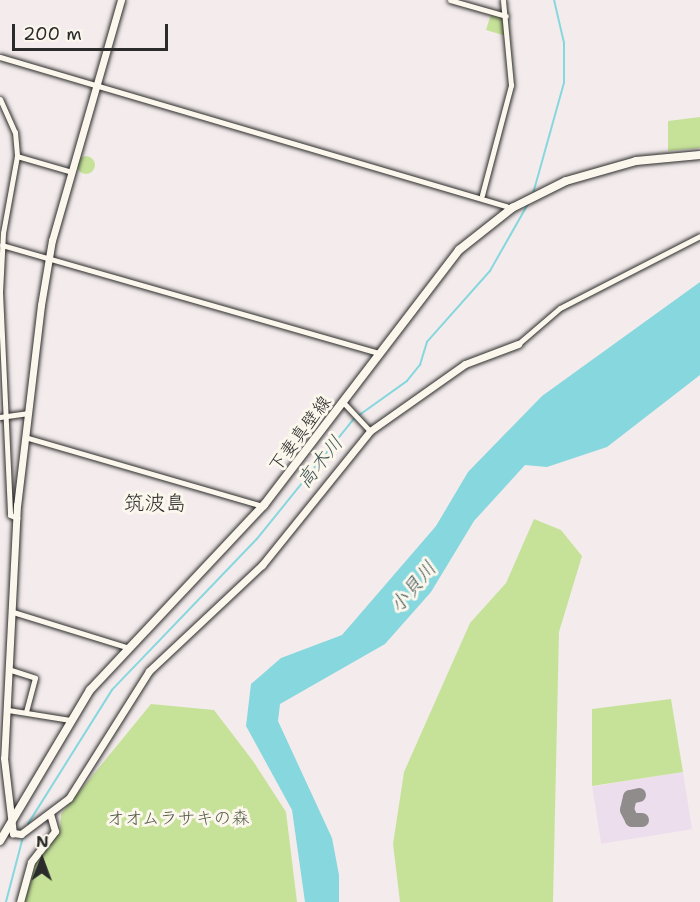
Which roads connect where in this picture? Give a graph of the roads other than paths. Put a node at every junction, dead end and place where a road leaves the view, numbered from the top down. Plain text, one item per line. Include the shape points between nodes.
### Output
1 (122, 0) edge
2 (450, 0) edge
3 (503, 0) edge
4 (506, 16) junction
5 (0, 57) edge
6 (98, 85) junction
7 (0, 99) edge
8 (700, 155) edge
9 (17, 156) junction
10 (72, 172) junction
11 (482, 195) junction
12 (514, 207) junction
13 (700, 236) edge
14 (2, 245) junction
15 (49, 260) junction
16 (0, 292) edge
17 (518, 344) joint
18 (379, 353) junction
19 (345, 404) junction
20 (27, 413) junction
21 (2, 417) edge
22 (370, 431) junction
23 (25, 437) junction
24 (263, 506) junction
25 (16, 518) junction
26 (13, 612) junction
27 (126, 647) junction
28 (0, 654) edge
29 (11, 655) junction
30 (11, 670) junction
31 (8, 710) junction
32 (26, 712) junction
33 (70, 720) junction
34 (2, 788) edge
35 (50, 814) junction
36 (10, 829) junction
37 (0, 841) edge
38 (20, 902) edge

1 - 6 street
2 - 4 street
3 - 4 street
4 - 11 street via 511,85
5 - 6 street
6 - 10 street
6 - 11 street
7 - 9 street via 15,132
8 - 12 main road, 下妻真壁線 via 636,161 548,189
9 - 10 street
9 - 14 street
10 - 15 street
11 - 12 street
12 - 18 main road, 下妻真壁線 via 459,250
13 - 17 street via 560,308
14 - 15 street
14 - 16 street
15 - 18 street
15 - 20 street
16 - 21 street
17 - 22 street via 465,364
18 - 19 main road, 下妻真壁線
19 - 22 street
19 - 24 main road, 下妻真壁線
20 - 21 street
20 - 23 street
21 - 25 street via 10,515
22 - 35 street via 262,565 149,671 111,724 74,791
23 - 24 street
23 - 25 street
24 - 27 main road, 下妻真壁線
25 - 26 street
26 - 27 street
26 - 29 street
27 - 33 main road, 下妻真壁線
28 - 29 street
29 - 30 street
30 - 31 street
30 - 32 street via 34,678
31 - 32 street
31 - 34 street
32 - 33 street
33 - 36 main road, 下妻真壁線
34 - 36 street
35 - 36 street via 25,832
35 - 38 street via 55,831 31,862
36 - 37 main road, 下妻真壁線

